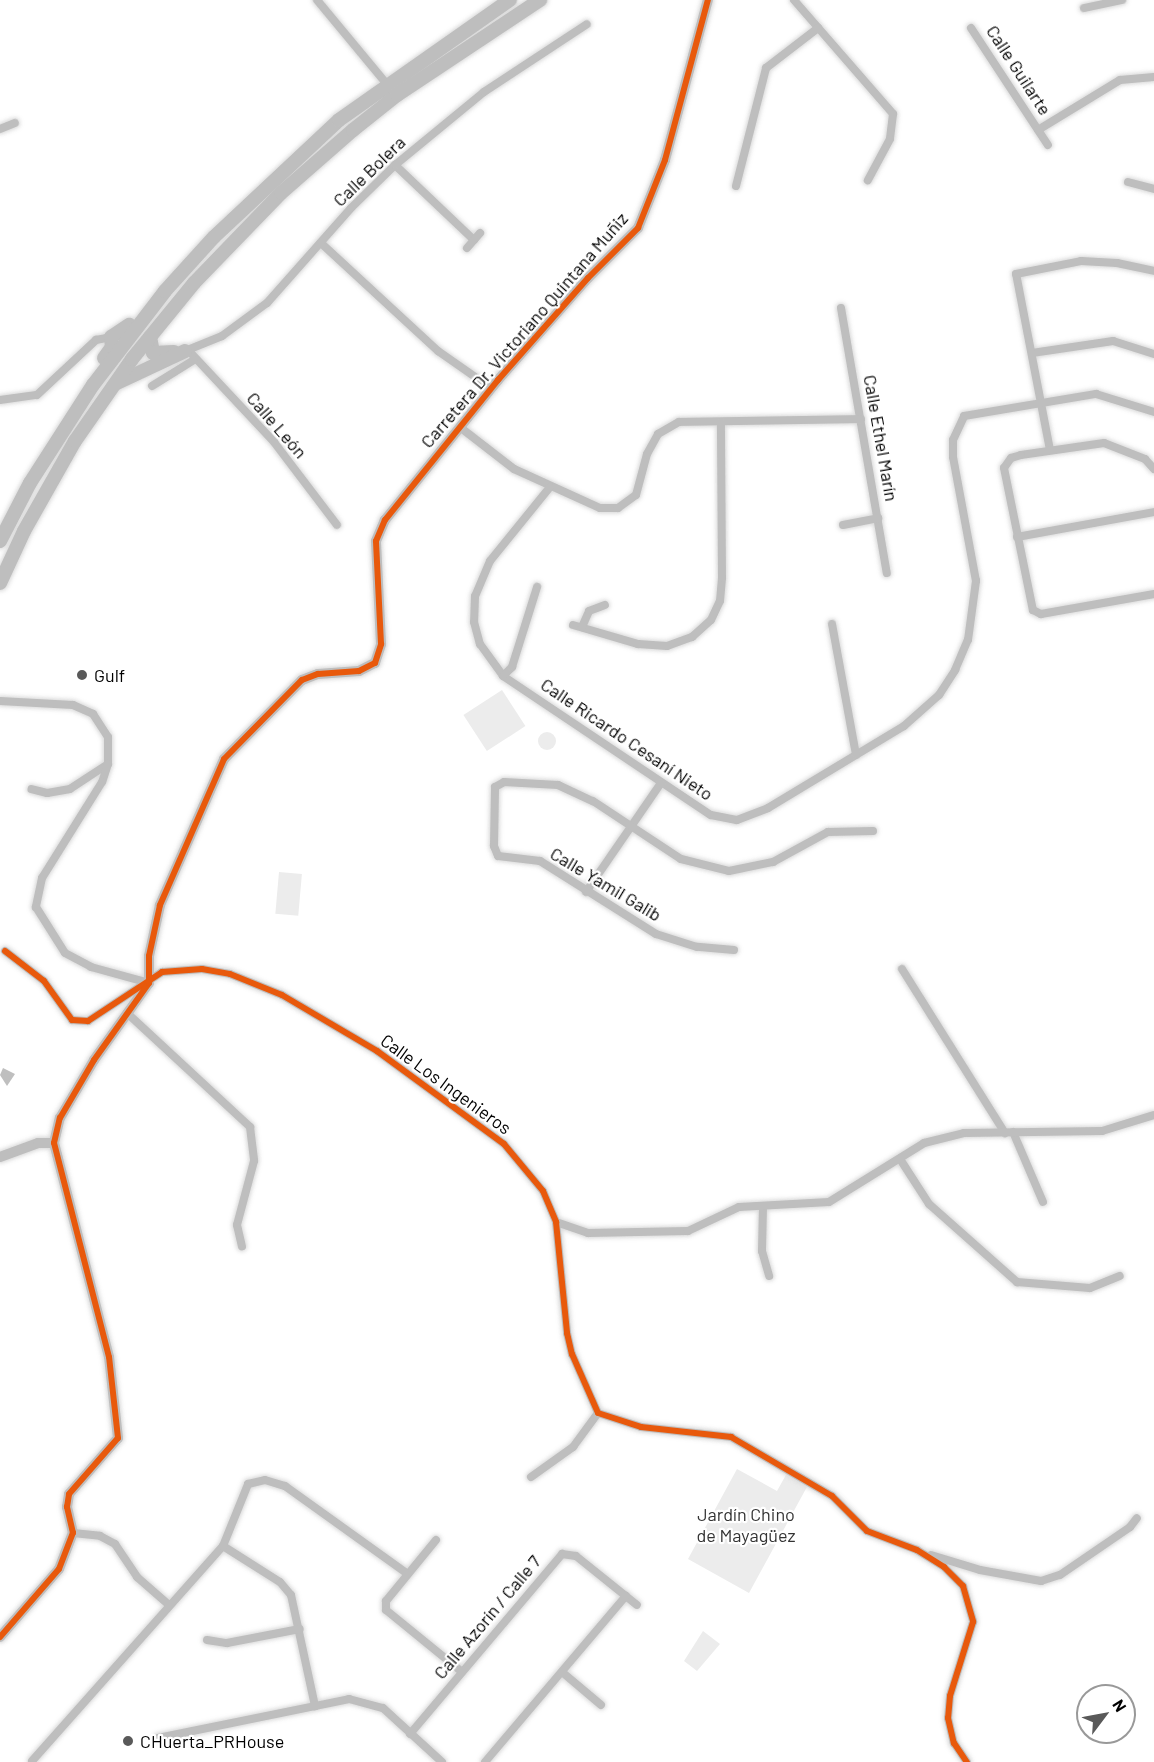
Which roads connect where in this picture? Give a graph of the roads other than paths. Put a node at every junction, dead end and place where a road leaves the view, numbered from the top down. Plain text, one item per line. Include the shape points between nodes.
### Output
1 (317, 0) edge
2 (510, 0) edge
3 (540, 0) edge
4 (708, 0) edge
5 (794, 0) edge
6 (1122, 0) edge
7 (1084, 8) dead end
8 (587, 24) dead end
9 (818, 28) junction
10 (971, 28) dead end
11 (1154, 77) edge
12 (386, 84) junction
13 (397, 95) junction
14 (15, 123) dead end
15 (0, 129) edge
16 (1038, 130) junction
17 (1048, 145) dead end
18 (395, 165) junction
19 (868, 180) dead end
20 (1128, 182) dead end
21 (736, 186) dead end
22 (1154, 189) edge
23 (321, 244) junction
24 (467, 248) dead end
25 (1154, 271) edge
26 (165, 291) junction
27 (842, 308) dead end
28 (150, 337) junction
29 (111, 338) junction
30 (1032, 353) junction
31 (189, 354) junction
32 (1154, 354) edge
33 (113, 386) junction
34 (152, 386) dead end
35 (491, 388) junction
36 (87, 393) junction
37 (0, 400) edge
38 (1041, 402) junction
39 (1154, 412) edge
40 (861, 419) junction
41 (722, 422) junction
42 (461, 428) junction
43 (1050, 450) junction
44 (1154, 469) edge
45 (550, 487) junction
46 (1154, 512) edge
47 (878, 518) junction
48 (337, 525) dead end
49 (843, 525) dead end
50 (1017, 537) junction
51 (0, 542) edge
52 (887, 573) dead end
53 (0, 583) edge
54 (537, 587) dead end
55 (1154, 594) edge
56 (522, 597) dead end
57 (533, 597) junction
58 (605, 605) dead end
59 (832, 624) dead end
60 (503, 676) junction
61 (0, 701) edge
62 (856, 755) junction
63 (108, 764) junction
64 (662, 783) junction
65 (31, 789) dead end
66 (631, 827) junction
67 (869, 831) dead end
68 (586, 892) junction
69 (734, 950) dead end
70 (5, 951) dead end
71 (902, 969) dead end
72 (148, 983) junction
73 (127, 1013) junction
74 (1154, 1115) edge
75 (1009, 1132) junction
76 (54, 1143) junction
77 (0, 1157) edge
78 (900, 1159) junction
79 (1043, 1202) dead end
80 (764, 1206) junction
81 (556, 1222) junction
82 (242, 1246) dead end
83 (769, 1276) dead end
84 (1120, 1276) dead end
85 (598, 1413) junction
86 (531, 1477) dead end
87 (1137, 1518) dead end
88 (73, 1533) junction
89 (436, 1540) dead end
90 (223, 1546) junction
91 (917, 1550) junction
92 (408, 1574) junction
93 (626, 1596) junction
94 (168, 1604) junction
95 (637, 1605) dead end
96 (300, 1629) junction
97 (0, 1637) edge
98 (207, 1640) dead end
99 (462, 1672) junction
100 (562, 1672) junction
101 (601, 1705) dead end
102 (315, 1706) junction
103 (410, 1734) junction
104 (158, 1738) dead end
105 (32, 1761) edge
106 (442, 1762) edge
107 (485, 1762) edge
108 (968, 1762) edge

1 - 12 street
2 - 12 highway
3 - 13 highway
4 - 35 street, Carretera Dr. Victoriano Quintana Muñiz via 665,160 638,228
5 - 9 street
6 - 7 street
8 - 18 street, Calle Bolera via 484,92
9 - 19 street via 893,114 890,139
9 - 21 street via 766,68
10 - 16 street, Calle Guilarte
11 - 16 street via 1120,80
12 - 13 street
12 - 26 highway via 248,202
13 - 28 highway via 262,212
14 - 15 street
16 - 17 street, Calle Guilarte
18 - 23 street, Calle Bolera
18 - 24 street via 477,237
20 - 22 street
23 - 31 street, Calle Bolera via 267,303
23 - 35 street via 438,351
25 - 30 street via 1081,261 1016,274
26 - 29 highway via 123,333
26 - 36 highway
27 - 40 street, Calle Ethel Marín
28 - 31 highway via 150,350 157,355
28 - 33 highway
29 - 36 highway via 112,347 90,380
29 - 37 street via 96,340 37,395
30 - 32 street via 1113,341
30 - 38 street
31 - 33 highway
31 - 34 street, Calle Bolera
31 - 48 street, Calle León via 274,442
33 - 53 highway via 46,491
35 - 42 street, Carretera Dr. Victoriano Quintana Muñiz
36 - 51 highway via 30,483
38 - 39 street, Calle Ricardo Cesaní Nieto via 1096,394
38 - 43 street
38 - 62 street, Calle Ricardo Cesaní Nieto via 964,416 957,429 953,458 976,581 968,640 939,695 904,726
40 - 41 street
40 - 47 street, Calle Ethel Marín
41 - 45 street via 679,422 658,434 647,454 636,495 618,508 600,508
41 - 58 street via 722,578 720,601 711,620 692,637 667,646 638,644 577,626 589,611
42 - 45 street via 514,469
42 - 72 street, Carretera Dr. Victoriano Quintana Muñiz via 378,532 376,590 381,644 375,663 359,671 318,674 302,680 224,759 213,777 160,905 149,956
43 - 44 street via 1104,443 1145,459
43 - 50 street via 1011,458 1004,468
45 - 60 street, Calle Ricardo Cesaní Nieto via 490,561 475,596 474,622 480,645
46 - 50 street
47 - 49 street
47 - 52 street, Calle Ethel Marín
50 - 55 street via 1029,599 1033,610 1041,614
54 - 57 street
56 - 57 street
57 - 60 street via 512,667
59 - 62 street
60 - 64 street, Calle Ricardo Cesaní Nieto
61 - 63 street via 73,705 93,714 108,737
62 - 64 street, Calle Ricardo Cesaní Nieto via 768,808 737,820 711,815
63 - 65 street via 70,789 47,793
63 - 72 street via 102,782 42,878 36,907 65,953 91,967
64 - 66 street
66 - 67 street via 681,859 729,871 773,862 828,832
66 - 68 street
66 - 68 street, Calle Yamil Galib via 593,801 558,785 495,787 494,846 498,856 540,861
68 - 69 street, Calle Yamil Galib via 656,934 697,947
70 - 72 street, Calle Los Ingenieros via 44,981 72,1020 88,1021
71 - 75 street
72 - 73 street
72 - 81 street, Calle Los Ingenieros via 162,972 202,969 230,974 282,994 377,1051 504,1144 543,1191
73 - 76 street via 60,1118
73 - 82 street via 250,1127 254,1161 237,1226
74 - 75 street via 1102,1131
75 - 78 street via 964,1133 924,1143
75 - 79 street
76 - 77 street via 28,1145
76 - 88 street via 110,1357 119,1427 112,1448 81,1476 69,1494 67,1507
78 - 80 street via 829,1202
78 - 84 street via 929,1204 1017,1282 1090,1288
80 - 81 street via 740,1207 688,1231 588,1233
80 - 83 street via 762,1251
81 - 85 street, Calle Los Ingenieros via 567,1333
85 - 86 street via 573,1448
85 - 91 street via 641,1427 731,1437 832,1496 867,1531
87 - 91 street via 1130,1527 1060,1575 1041,1581 980,1570
88 - 94 street via 100,1536 115,1544 137,1577
88 - 97 street via 59,1569
89 - 92 street
90 - 92 street via 248,1484 265,1480 285,1486
90 - 94 street
90 - 96 street via 286,1587 294,1601
91 - 108 street via 955,1576 971,1604 973,1622 950,1696 948,1718 954,1743
92 - 99 street via 386,1601 387,1610
93 - 95 street, Calle Azorín / Calle 7
93 - 99 street, Calle Azorín / Calle 7 via 576,1556 562,1554
93 - 100 street
94 - 105 street
96 - 98 street via 227,1643
96 - 102 street
99 - 103 street, Calle Azorín / Calle 7
100 - 101 street
100 - 107 street
102 - 103 street via 349,1699 369,1701 383,1708
102 - 104 street
103 - 106 street

